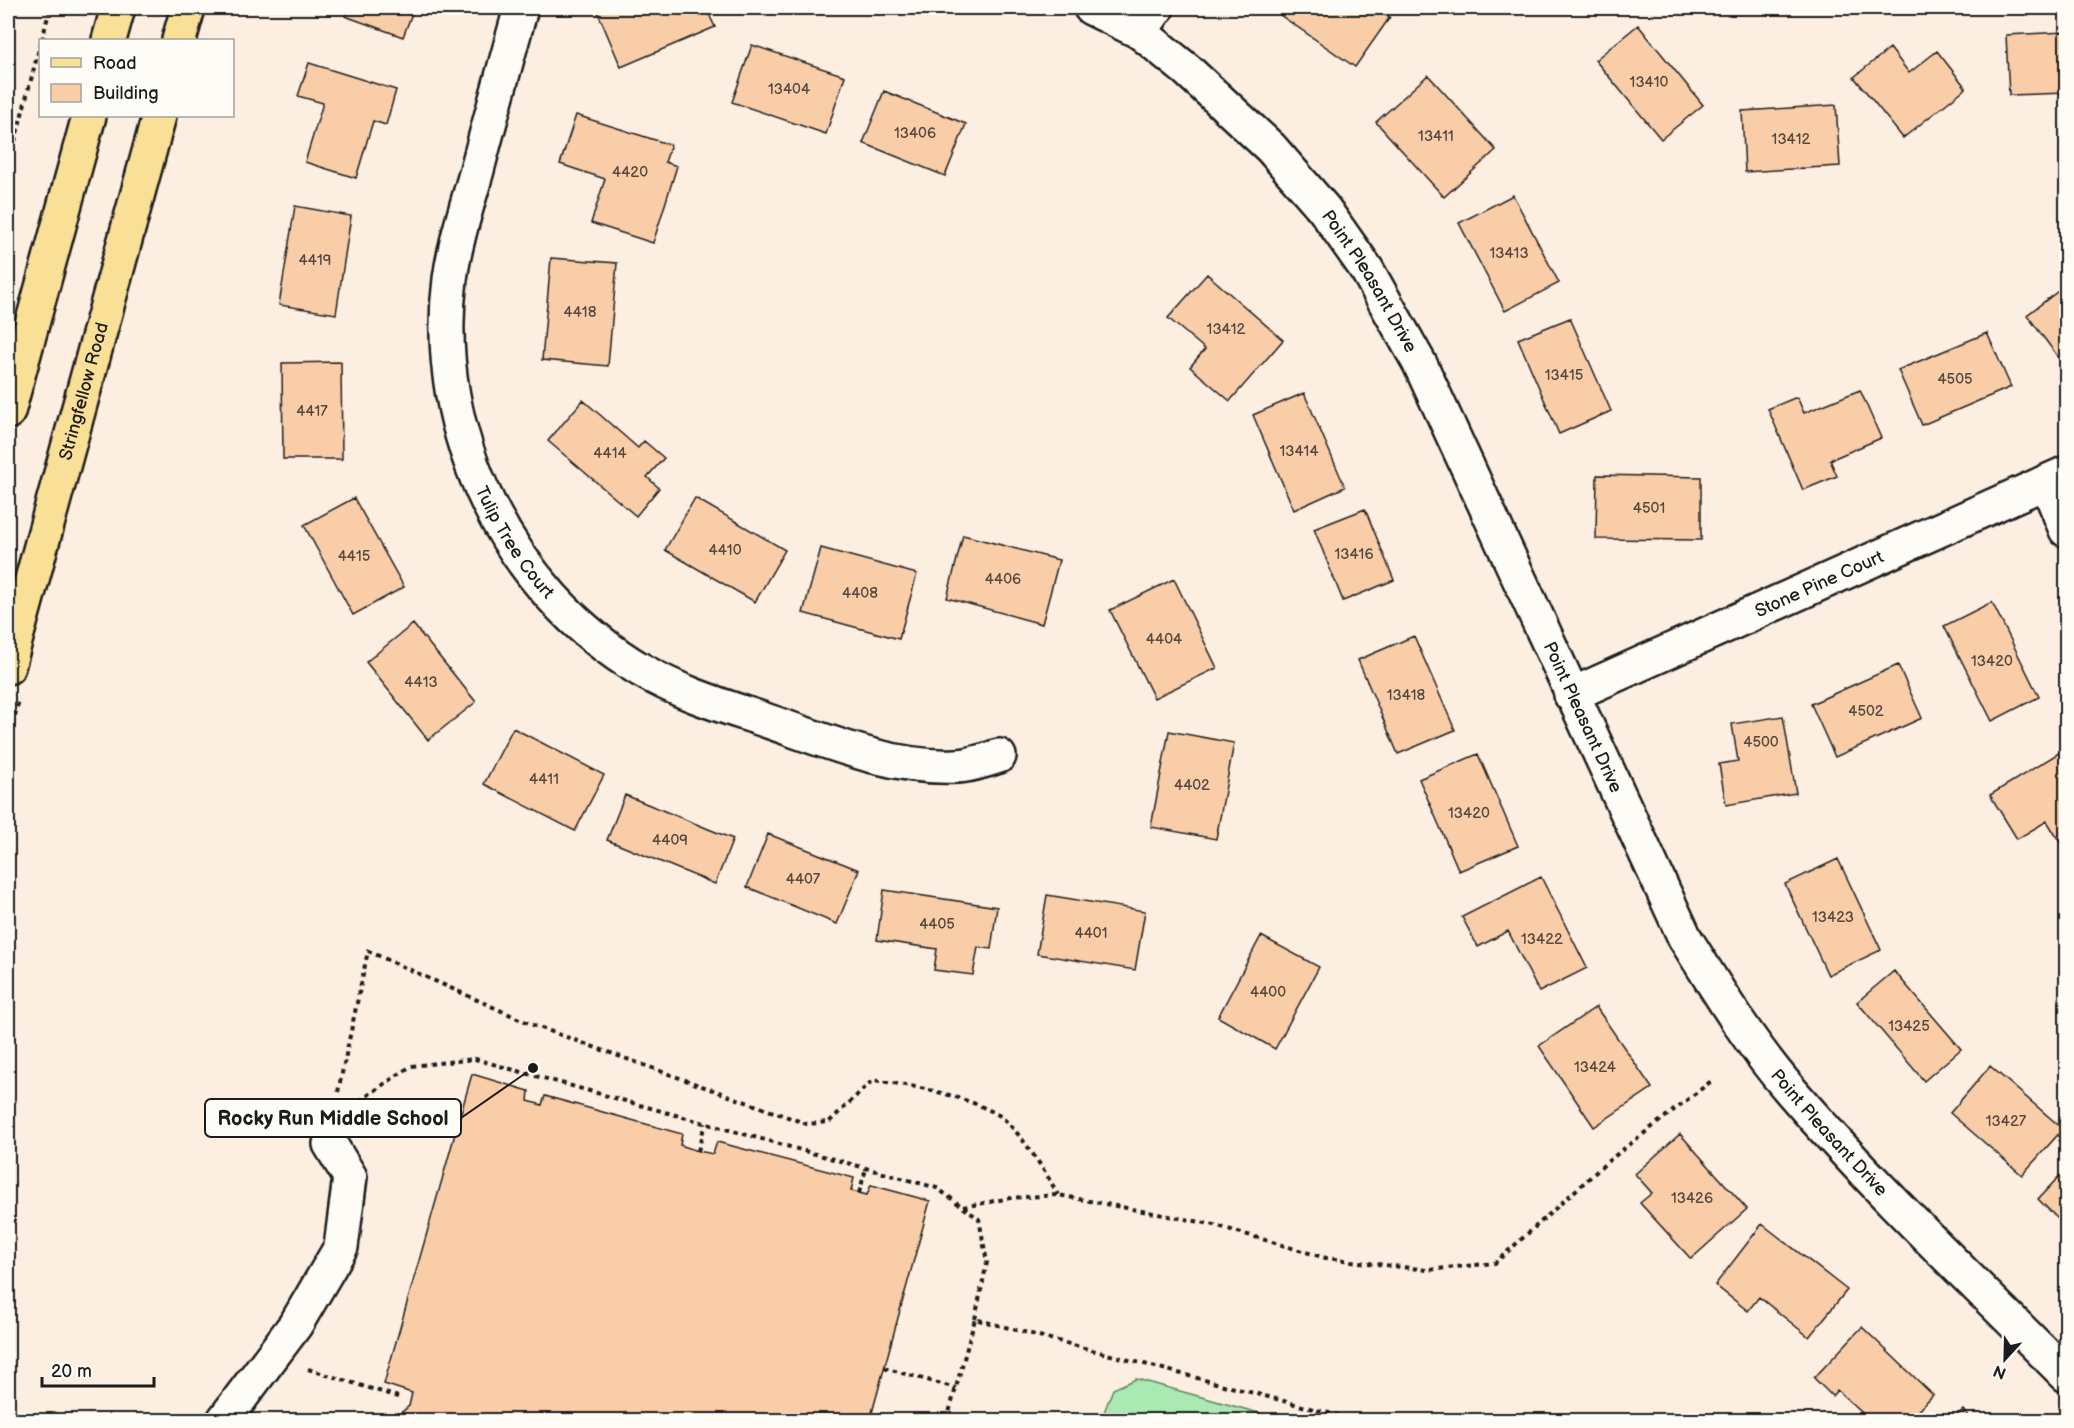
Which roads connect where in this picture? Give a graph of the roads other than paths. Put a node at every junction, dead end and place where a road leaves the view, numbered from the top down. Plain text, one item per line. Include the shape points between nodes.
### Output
1 (118, 8) edge
2 (188, 8) edge
3 (521, 8) edge
4 (1091, 8) edge
5 (1148, 20) edge
6 (109, 39) edge
7 (179, 39) edge
8 (89, 117) edge
9 (159, 117) edge
10 (8, 412) edge
11 (2057, 478) edge
12 (2067, 530) edge
13 (8, 667) edge
14 (1571, 695) junction
15 (999, 756) dead end
16 (330, 1144) dead end
17 (2067, 1375) edge
18 (224, 1420) edge

1 - 6 main road
2 - 7 main road
3 - 15 street, Tulip Tree Court via 461,227 450,279 448,333 453,393 465,445 487,502 506,537 564,610 614,653 672,686 902,764 958,766
4 - 5 street, Point Pleasant Drive
5 - 14 street, Point Pleasant Drive via 1187,70 1271,148 1324,209 1367,270 1420,364
8 - 10 main road
9 - 13 main road, Stringfellow Road
11 - 12 street
11 - 14 street, Stone Pine Court
14 - 17 street, Point Pleasant Drive via 1685,938 1733,1016 1790,1090 1847,1152
16 - 18 street via 350,1177 341,1247 296,1324

